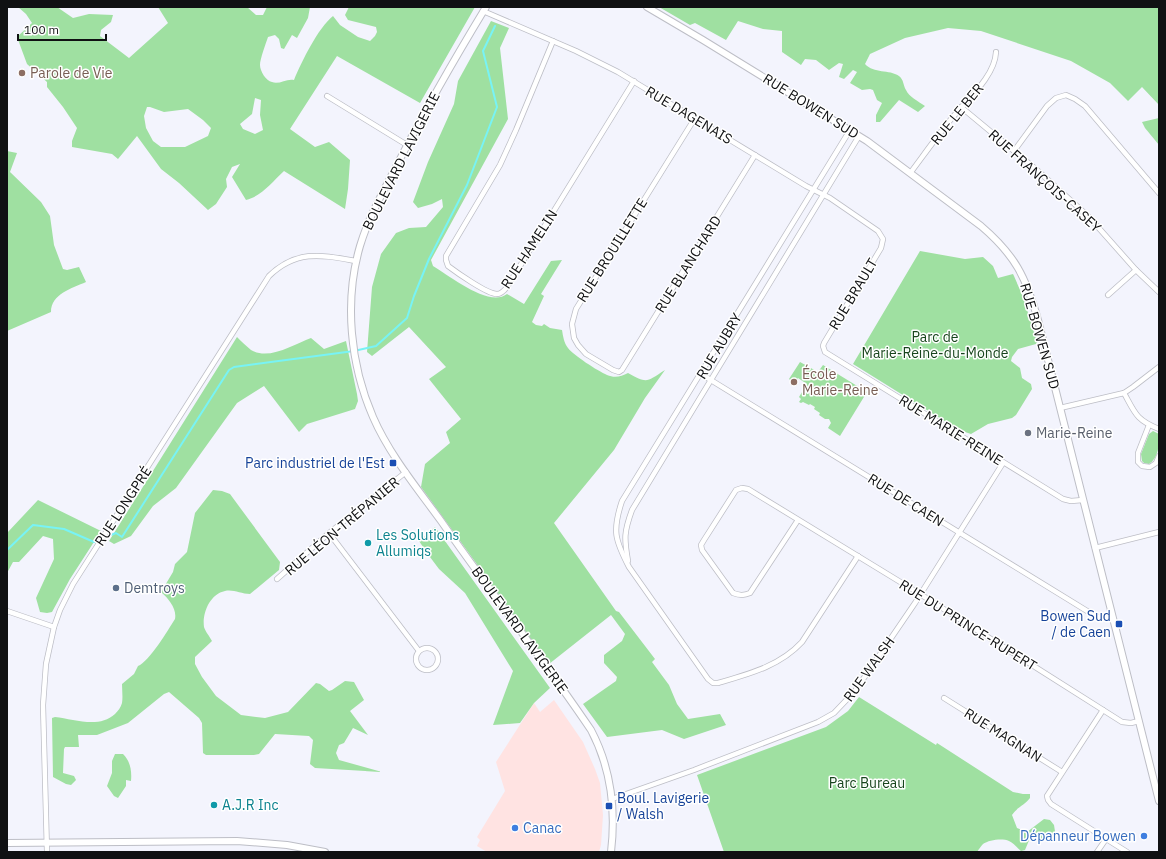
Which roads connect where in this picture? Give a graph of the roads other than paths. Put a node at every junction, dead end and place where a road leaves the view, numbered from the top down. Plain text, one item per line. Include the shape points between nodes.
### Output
1 (647, 7) edge
2 (484, 9) edge
3 (553, 41) junction
4 (996, 52) dead end
5 (634, 81) junction
6 (327, 96) dead end
7 (961, 107) junction
8 (695, 118) junction
9 (850, 130) junction
10 (859, 136) junction
11 (407, 145) junction
12 (1014, 151) junction
13 (756, 155) junction
14 (911, 172) junction
15 (814, 190) junction
16 (1159, 193) edge
17 (822, 194) junction
18 (883, 239) joint
19 (356, 261) junction
20 (1136, 270) junction
21 (1159, 292) edge
22 (1108, 295) dead end
23 (823, 349) joint
24 (1159, 367) edge
25 (619, 372) joint
26 (701, 374) junction
27 (711, 380) junction
28 (1124, 393) junction
29 (1060, 408) junction
30 (1149, 425) junction
31 (1159, 429) edge
32 (1159, 456) edge
33 (1003, 462) junction
34 (406, 472) junction
35 (1083, 500) junction
36 (798, 520) junction
37 (1159, 532) edge
38 (329, 533) junction
39 (959, 533) junction
40 (1095, 548) junction
41 (858, 556) junction
42 (629, 567) junction
43 (277, 579) dead end
44 (920, 594) junction
45 (7, 611) edge
46 (1113, 617) junction
47 (54, 627) junction
48 (419, 651) junction
49 (944, 698) dead end
50 (1103, 710) junction
51 (1140, 721) junction
52 (1062, 772) junction
53 (612, 799) junction
54 (1159, 801) edge
55 (1106, 839) junction
56 (7, 843) edge
57 (47, 843) junction
58 (47, 852) edge
59 (325, 852) edge
60 (611, 852) edge
61 (1097, 852) edge
62 (1127, 852) edge

1 - 9 street, RUE BOWEN SUD
2 - 3 street, RUE DAGENAIS
2 - 11 street, BOULEVARD LAVIGERIE
3 - 5 street, RUE DAGENAIS
3 - 5 street, RUE HAMELIN via 500,165 446,256 448,266 488,292 498,294 507,287
4 - 7 street, RUE LE BER via 996,59 990,72
5 - 8 street, RUE DAGENAIS
6 - 11 street
7 - 12 street, RUE FRANÇOIS-CASEY
7 - 14 street, RUE LE BER
8 - 13 street, RUE DAGENAIS
8 - 25 street, RUE BROUILLETTE via 576,309 572,324 578,345 586,354
9 - 10 street, RUE BOWEN SUD
9 - 15 street, RUE AUBRY
10 - 14 street, RUE BOWEN SUD
10 - 17 street, RUE AUBRY
11 - 19 street, BOULEVARD LAVIGERIE via 371,216
12 - 16 street via 1047,106 1056,98 1066,95 1085,106
12 - 20 street, RUE FRANÇOIS-CASEY via 1089,217
13 - 15 street, RUE DAGENAIS
13 - 25 street, RUE BLANCHARD
14 - 29 street, RUE BOWEN SUD via 990,234 1014,260 1033,300
15 - 17 street, RUE DAGENAIS
15 - 26 street, RUE AUBRY
17 - 18 street, RUE DAGENAIS via 878,231
17 - 27 street, RUE AUBRY
18 - 23 street, RUE BRAULT via 881,248 824,343
19 - 34 street, BOULEVARD LAVIGERIE via 352,327 356,365 373,418
19 - 47 street, RUE LONGPRÉ via 308,256 291,261 269,276 73,584
20 - 21 street, RUE FRANÇOIS-CASEY
20 - 22 street
23 - 33 street, RUE MARIE-REINE via 833,358
24 - 28 street
26 - 27 street, RUE DE CAEN
26 - 42 street, RUE AUBRY via 622,501 615,528 619,548
27 - 39 street, RUE DE CAEN
27 - 42 street, RUE AUBRY via 632,510 624,541
28 - 29 street
28 - 30 street via 1135,415
29 - 35 street, RUE BOWEN SUD
30 - 31 street
30 - 32 street via 1138,453 1138,462 1142,466 1150,467 1156,463
33 - 35 street, RUE MARIE-REINE via 1063,499
33 - 39 street, RUE WALSH
34 - 38 street, RUE LÉON-TRÉPANIER
34 - 53 street, BOULEVARD LAVIGERIE via 591,730 606,765
35 - 40 street, RUE BOWEN SUD
36 - 36 street, RUE DU PRINCE-RUPERT via 748,489 742,488 736,490 730,499 701,545 702,550 733,592 745,595 750,593
36 - 41 street, RUE DU PRINCE-RUPERT
37 - 40 street
38 - 43 street, RUE LÉON-TRÉPANIER
38 - 48 street
39 - 44 street, RUE WALSH
39 - 46 street, RUE DE CAEN via 1092,614 1100,618
40 - 46 street, RUE BOWEN SUD
41 - 42 street, RUE AUBRY via 793,652 754,673 718,683 708,679
41 - 44 street, RUE DU PRINCE-RUPERT
44 - 50 street, RUE DU PRINCE-RUPERT
44 - 53 street, RUE WALSH via 855,691 834,713 818,722
45 - 47 street
46 - 51 street, RUE BOWEN SUD
47 - 57 street, RUE LONGPRÉ via 46,664 43,705
48 - 48 street via 416,659 419,667 428,670 436,666 438,657 432,650 423,648
49 - 52 street, RUE MAGNAN
50 - 51 street, RUE DU PRINCE-RUPERT via 1126,723
50 - 52 street
51 - 54 street, RUE BOWEN SUD
52 - 55 street via 1047,796 1048,800
53 - 60 street, BOULEVARD LAVIGERIE
55 - 61 street
55 - 62 street
56 - 57 street
57 - 58 street, RUE LONGPRÉ
57 - 59 street via 237,841 287,845

